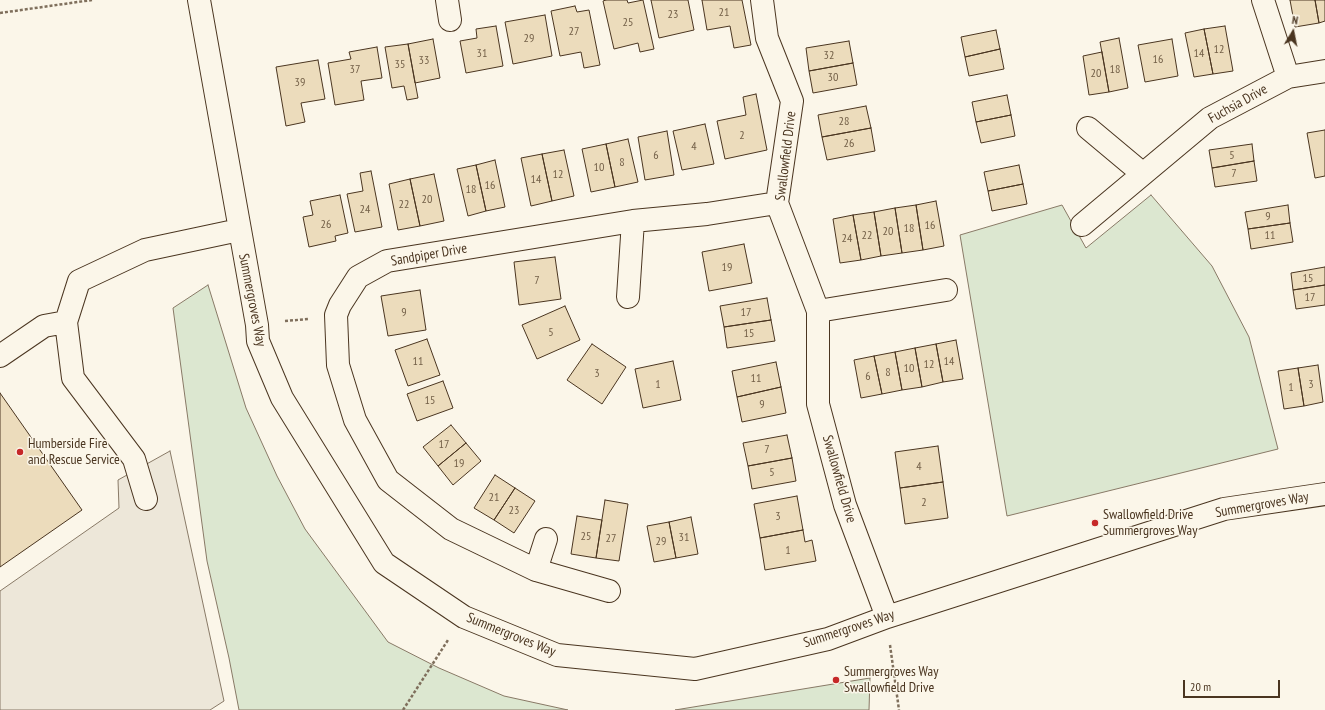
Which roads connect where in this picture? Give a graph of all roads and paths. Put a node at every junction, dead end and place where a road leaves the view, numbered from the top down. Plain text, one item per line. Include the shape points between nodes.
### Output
1 (92, 0) edge
2 (199, 0) edge
3 (762, 0) edge
4 (1262, 0) edge
5 (0, 13) edge
6 (1325, 70) edge
7 (1288, 78) junction
8 (1088, 128) dead end
9 (1143, 174) junction
10 (777, 203) junction
11 (633, 221) junction
12 (1082, 225) dead end
13 (239, 230) junction
14 (946, 290) dead end
15 (628, 297) dead end
16 (818, 311) junction
17 (336, 316) junction
18 (66, 322) junction
19 (257, 324) junction
20 (0, 356) edge
21 (1325, 494) edge
22 (146, 499) dead end
23 (546, 539) dead end
24 (536, 570) junction
25 (609, 591) dead end
26 (464, 617) junction
27 (887, 617) junction
28 (403, 710) edge
29 (899, 710) edge

1 - 5 path
2 - 13 street, Summergroves Way
3 - 10 street, Swallowfield Drive via 767,38 792,102
4 - 7 street
6 - 7 street, Fuchsia Drive
7 - 9 street, Fuchsia Drive via 1210,118
8 - 9 street
9 - 12 street, Fuchsia Drive
10 - 11 street, Sandpiper Drive via 707,214
10 - 16 street, Swallowfield Drive
11 - 15 street
11 - 17 street, Sandpiper Drive via 387,261 358,276
13 - 18 street via 145,250 79,281
13 - 19 street, Summergroves Way
14 - 16 street
16 - 27 street, Swallowfield Drive via 818,404 845,505
17 - 19 path
17 - 24 street, Sandpiper Drive via 338,365 355,420 388,480 451,529
18 - 20 street via 44,326
18 - 22 street via 73,378 134,459
19 - 26 street, Summergroves Way via 258,341 282,398 384,563
21 - 27 street, Summergroves Way via 1224,509
23 - 24 street
24 - 25 street, Sandpiper Drive
26 - 27 street, Summergroves Way via 557,655 695,669 828,639
26 - 28 path
27 - 29 path

